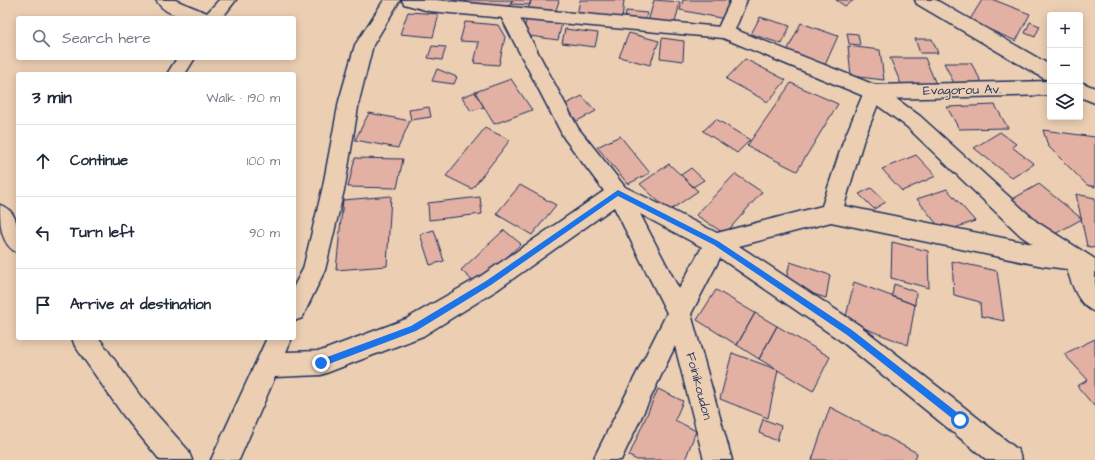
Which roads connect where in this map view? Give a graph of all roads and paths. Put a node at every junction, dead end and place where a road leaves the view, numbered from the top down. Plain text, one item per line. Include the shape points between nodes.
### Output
1 (164, 0) edge
2 (228, 0) edge
3 (392, 0) edge
4 (410, 0) edge
5 (739, 0) edge
6 (923, 0) edge
7 (508, 13) junction
8 (198, 16) edge
9 (215, 16) edge
10 (725, 32) junction
11 (185, 60) edge
12 (1047, 71) edge
13 (177, 72) edge
14 (1047, 88) edge
15 (1083, 90) edge
16 (873, 92) junction
17 (1095, 96) edge
18 (618, 193) junction
19 (831, 213) junction
20 (0, 214) edge
21 (16, 240) edge
22 (716, 243) junction
23 (1075, 260) junction
24 (1095, 271) edge
25 (1095, 302) edge
26 (296, 306) edge
27 (679, 313) junction
28 (85, 340) edge
29 (279, 340) edge
30 (267, 365) junction
31 (178, 460) edge
32 (225, 460) edge
33 (607, 460) edge
34 (718, 460) edge
35 (1008, 460) edge

1 - 8 street via 171,6
2 - 9 street
3 - 26 street via 364,45 349,101 334,186 314,270
4 - 7 street via 429,5
5 - 10 street
6 - 12 street
7 - 10 street
7 - 18 street via 571,133
10 - 16 street
11 - 13 street
14 - 16 street, Evagorou Av.
15 - 17 street
16 - 19 street via 853,142
16 - 23 street via 913,121 1030,229
18 - 22 street
18 - 27 street, Foinikoudon
18 - 30 street via 489,283 414,328 321,363
19 - 22 street
19 - 23 street via 1043,256
20 - 21 street
22 - 27 street
22 - 35 street via 850,333
23 - 24 street
23 - 25 street via 1084,285
27 - 33 street
27 - 34 street, Foinikoudon
28 - 31 street via 132,406
29 - 30 street
30 - 32 street via 241,429

